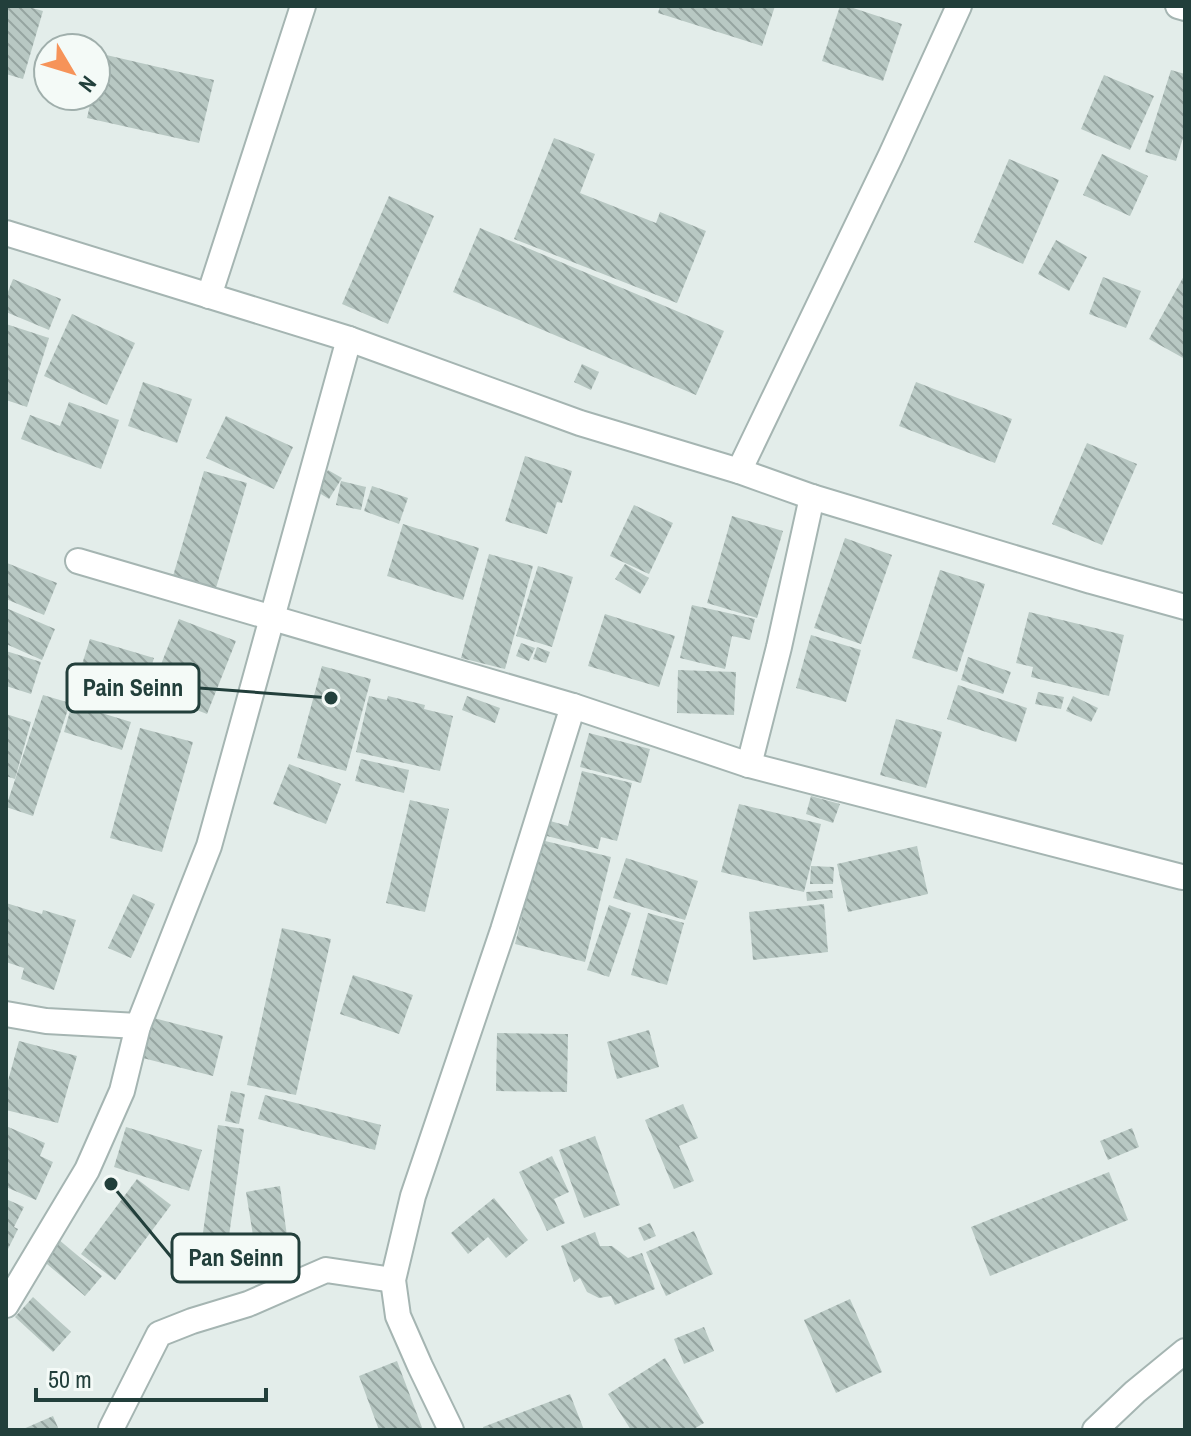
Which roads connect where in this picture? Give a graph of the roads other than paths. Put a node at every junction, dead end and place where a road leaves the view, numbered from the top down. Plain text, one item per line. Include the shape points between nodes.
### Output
1 (303, 6) edge
2 (959, 6) edge
3 (1178, 6) edge
4 (1185, 8) edge
5 (6, 233) edge
6 (209, 296) junction
7 (349, 339) junction
8 (739, 471) junction
9 (812, 497) junction
10 (78, 561) dead end
11 (1185, 607) edge
12 (271, 617) junction
13 (573, 706) junction
14 (749, 765) junction
15 (1182, 877) dead end
16 (6, 1014) edge
17 (138, 1026) junction
18 (393, 1280) junction
19 (6, 1305) edge
20 (1185, 1351) edge
21 (111, 1429) edge
22 (451, 1430) edge
23 (1095, 1430) edge

1 - 6 street
2 - 8 street
3 - 4 street
5 - 6 street
6 - 7 street
7 - 8 street via 580,423
7 - 12 street
8 - 9 street
9 - 11 street
9 - 14 street
10 - 12 street
12 - 13 street
12 - 17 street via 209,846
13 - 14 street
13 - 18 street via 413,1196
14 - 15 street
16 - 17 street
17 - 19 street via 122,1091 87,1170
18 - 21 street via 326,1270 159,1334
18 - 22 street via 398,1316
20 - 23 street

